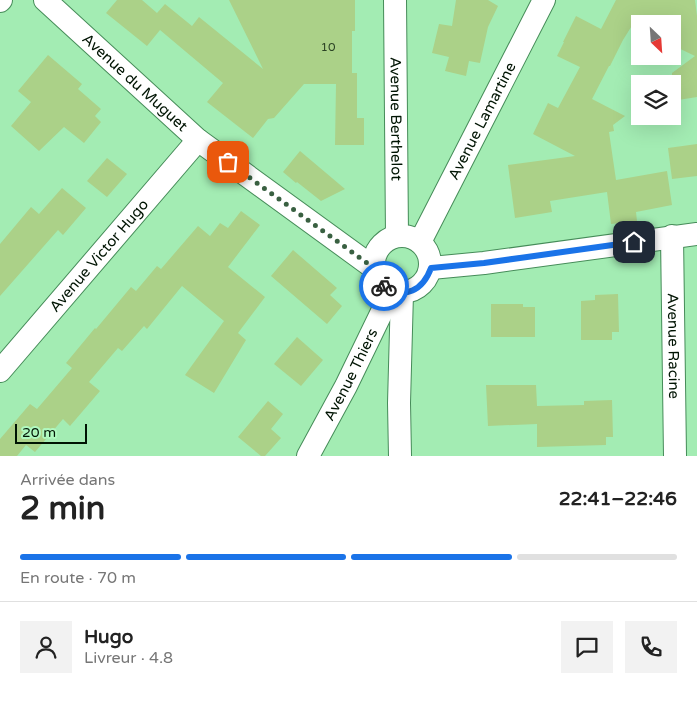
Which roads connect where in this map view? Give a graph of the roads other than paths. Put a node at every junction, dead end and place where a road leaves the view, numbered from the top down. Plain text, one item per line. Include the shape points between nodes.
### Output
1 (45, 0) edge
2 (395, 0) edge
3 (544, 0) edge
4 (198, 140) junction
5 (697, 234) edge
6 (397, 236) junction
7 (672, 236) junction
8 (420, 242) junction
9 (374, 268) junction
10 (431, 268) junction
11 (397, 292) junction
12 (0, 371) edge
13 (308, 456) edge
14 (400, 456) edge
15 (674, 456) edge

1 - 4 street, Avenue du Muguet
2 - 6 street, Avenue Berthelot
3 - 8 street, Avenue Lamartine
4 - 9 street, Avenue du Muguet
4 - 12 street, Avenue Victor Hugo
5 - 7 street
6 - 8 street via 411,237
6 - 9 street via 382,244 374,259
7 - 10 street
7 - 15 street, Avenue Racine
8 - 10 street via 428,252
9 - 11 street via 380,282
10 - 11 street via 418,288
11 - 13 street, Avenue Thiers
11 - 14 street

